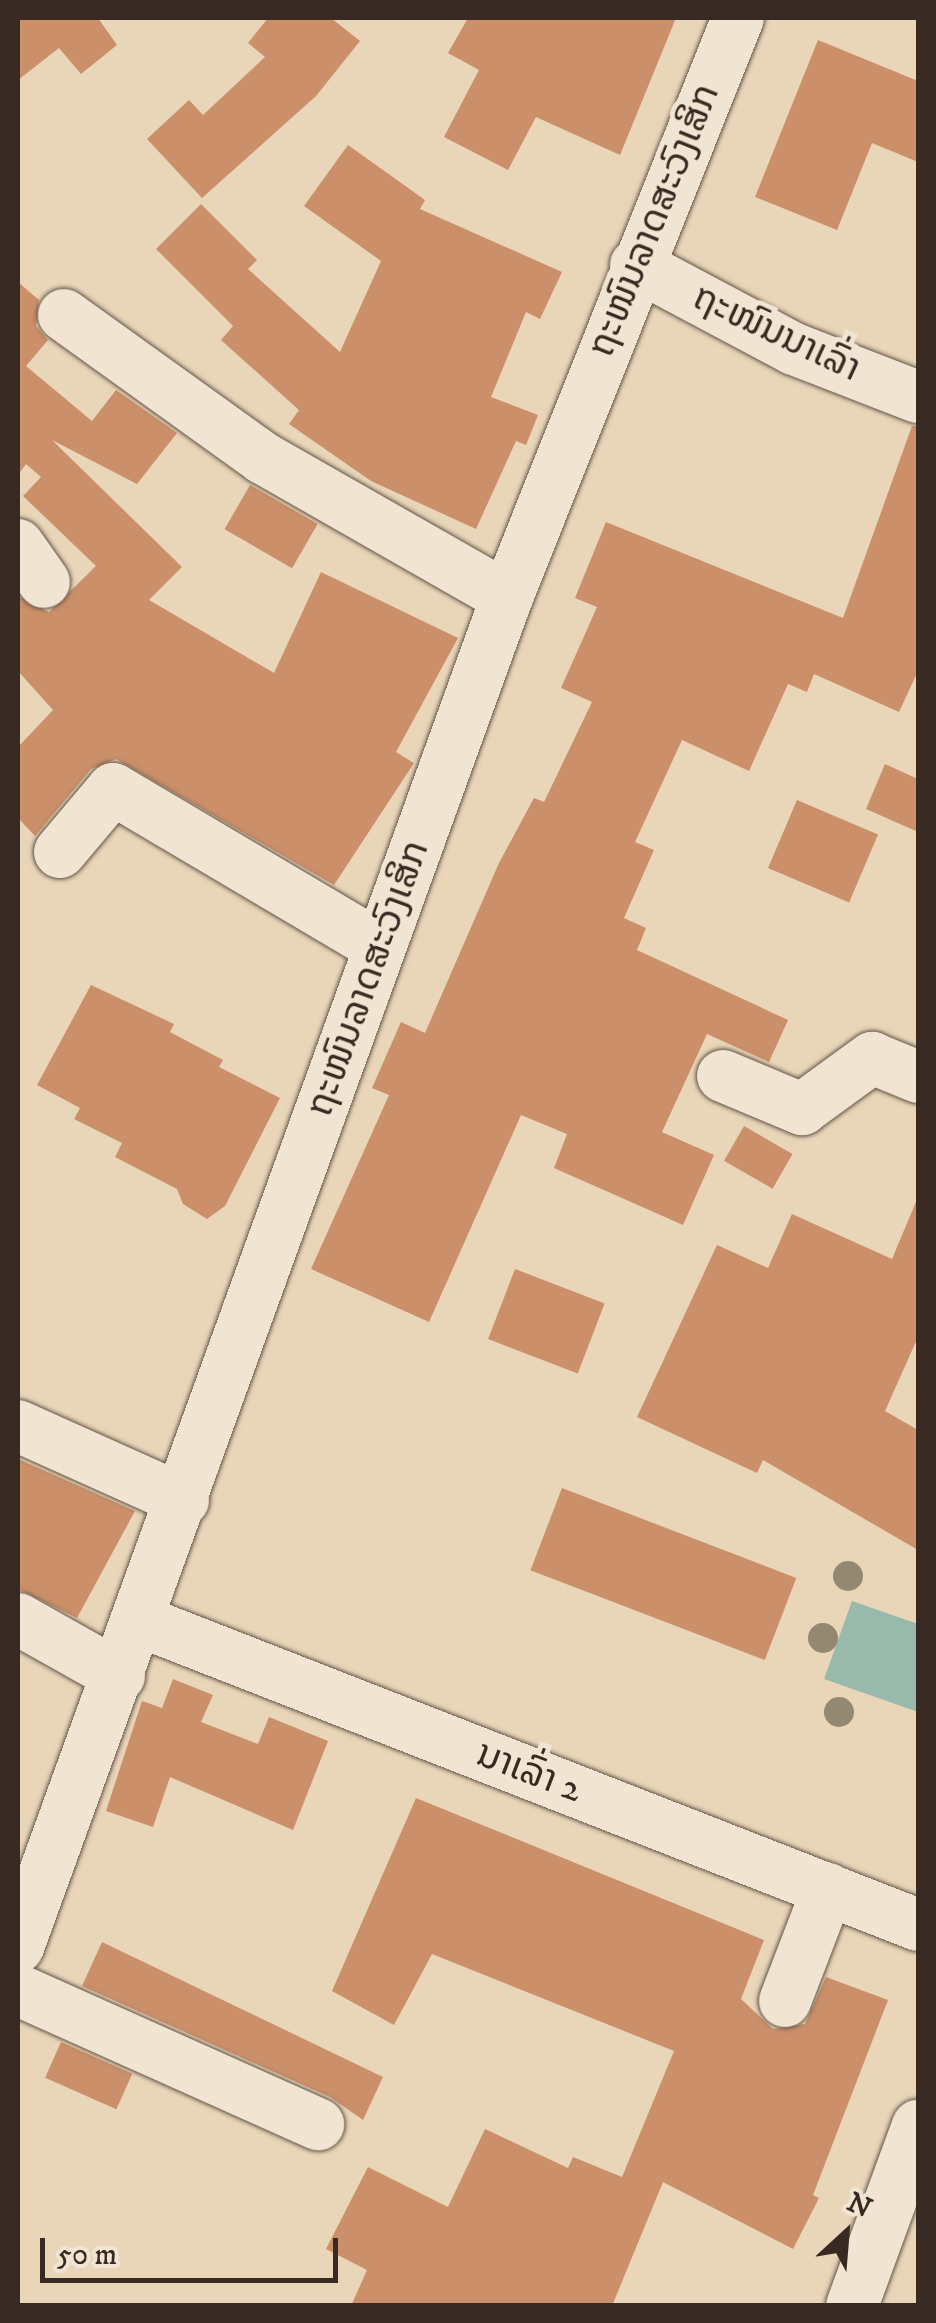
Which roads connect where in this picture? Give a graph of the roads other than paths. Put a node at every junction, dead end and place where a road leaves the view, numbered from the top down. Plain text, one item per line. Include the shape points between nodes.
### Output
1 (738, 18) edge
2 (636, 265) junction
3 (64, 315) dead end
4 (918, 397) edge
5 (507, 596) junction
6 (60, 852) dead end
7 (380, 947) junction
8 (723, 1076) dead end
9 (918, 1078) edge
10 (18, 1426) edge
11 (183, 1500) junction
12 (18, 1619) edge
13 (140, 1621) junction
14 (118, 1676) junction
15 (828, 1890) junction
16 (918, 1925) edge
17 (18, 1947) edge
18 (18, 1990) edge
19 (786, 2001) dead end
20 (318, 2124) dead end
21 (918, 2126) edge
22 (902, 2220) edge
23 (852, 2306) edge

1 - 2 street, ຖະໜົນລາດສະວົງເສິກ
2 - 4 street, ຖະໜົນນາເລົ່າ via 794,349
2 - 5 street, ຖະໜົນລາດສະວົງເສິກ
3 - 5 street via 263,458
5 - 7 street, ຖະໜົນລາດສະວົງເສິກ
6 - 7 street via 113,789
7 - 11 street, ຖະໜົນລາດສະວົງເສິກ
8 - 9 street via 802,1110 872,1058
10 - 11 street
11 - 13 street, ຖະໜົນລາດສະວົງເສິກ
12 - 14 street
13 - 14 street, ຖະໜົນລາດສະວົງເສິກ
13 - 15 street, ນາເລົ່າ 2
14 - 17 street, ຖະໜົນລາດສະວົງເສິກ
15 - 16 street, ນາເລົ່າ 2
15 - 19 street
18 - 20 street
21 - 22 street
22 - 23 street

